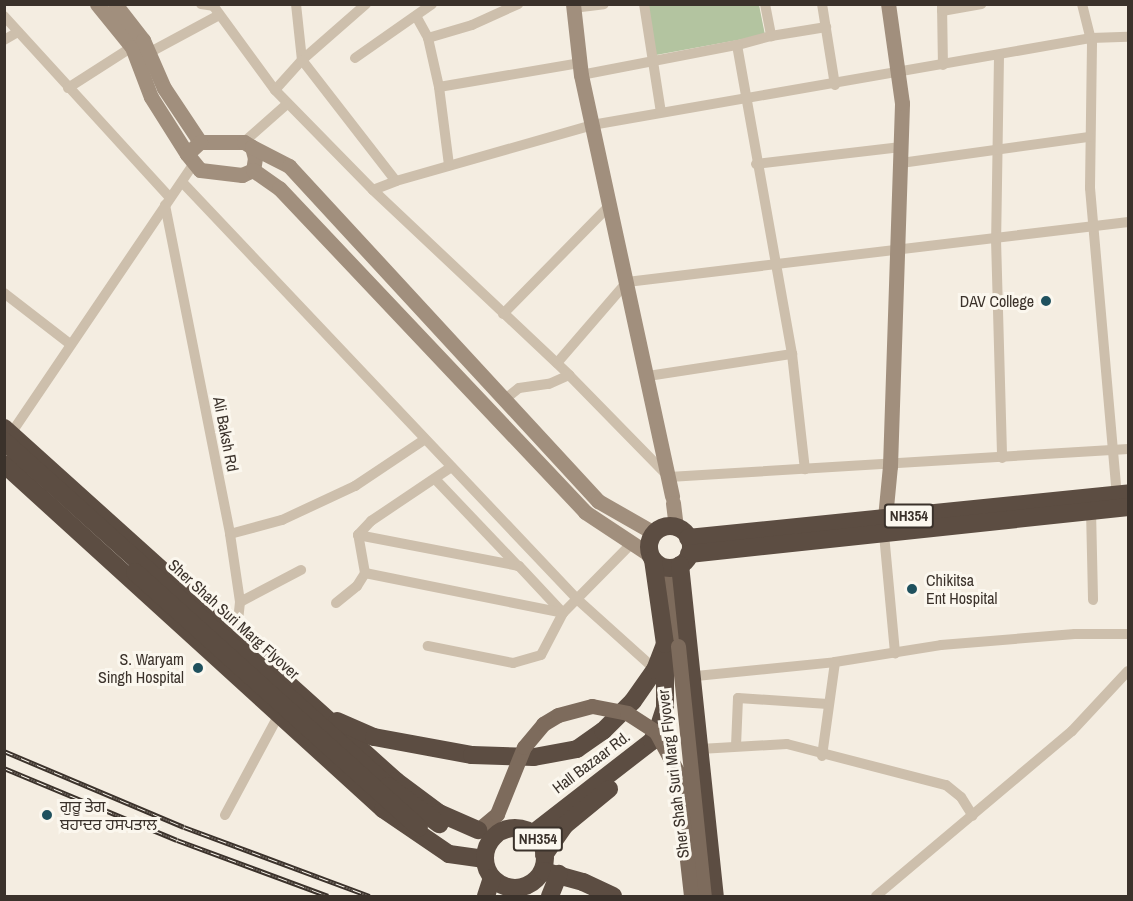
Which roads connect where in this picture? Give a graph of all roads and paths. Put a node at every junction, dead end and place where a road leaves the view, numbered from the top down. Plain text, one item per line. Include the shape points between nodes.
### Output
1 (97, 4) edge
2 (115, 4) edge
3 (201, 4) edge
4 (296, 4) edge
5 (366, 4) edge
6 (432, 4) edge
7 (518, 4) edge
8 (603, 4) edge
9 (644, 4) edge
10 (765, 4) edge
11 (822, 4) edge
12 (888, 4) edge
13 (981, 4) edge
14 (1082, 4) edge
15 (573, 6) edge
16 (942, 8) edge
17 (215, 9) edge
18 (416, 16) junction
19 (5, 18) edge
20 (826, 27) junction
21 (18, 32) junction
22 (771, 36) junction
23 (1128, 37) edge
24 (428, 38) junction
25 (1091, 38) junction
26 (4, 40) edge
27 (737, 45) junction
28 (140, 53) junction
29 (999, 56) junction
30 (356, 58) dead end
31 (302, 60) junction
32 (653, 60) junction
33 (943, 65) junction
34 (580, 69) junction
35 (901, 72) junction
36 (835, 85) junction
37 (440, 87) junction
38 (68, 88) junction
39 (275, 90) junction
40 (745, 100) junction
41 (287, 104) junction
42 (662, 112) junction
43 (592, 125) junction
44 (1089, 137) junction
45 (200, 142) junction
46 (248, 145) junction
47 (901, 147) junction
48 (996, 150) junction
49 (190, 159) junction
50 (901, 163) junction
51 (756, 164) junction
52 (449, 165) junction
53 (253, 170) junction
54 (396, 181) junction
55 (182, 182) junction
56 (373, 190) junction
57 (167, 202) junction
58 (609, 206) junction
59 (1128, 222) edge
60 (1092, 227) junction
61 (996, 239) junction
62 (897, 250) junction
63 (778, 264) junction
64 (627, 282) junction
65 (4, 293) edge
66 (503, 314) junction
67 (70, 344) junction
68 (792, 354) junction
69 (557, 363) junction
70 (569, 375) junction
71 (648, 376) junction
72 (504, 400) junction
73 (6, 437) edge
74 (424, 440) junction
75 (1128, 449) edge
76 (1113, 451) junction
77 (4, 454) edge
78 (1002, 458) junction
79 (4, 464) edge
80 (890, 466) junction
81 (450, 468) junction
82 (805, 470) junction
83 (669, 477) junction
84 (436, 480) junction
85 (1125, 498) edge
86 (1090, 510) junction
87 (884, 526) junction
88 (654, 533) joint
89 (230, 534) junction
90 (358, 536) junction
91 (632, 543) junction
92 (673, 553) junction
93 (519, 566) junction
94 (301, 570) dead end
95 (365, 573) junction
96 (578, 600) junction
97 (1093, 600) dead end
98 (240, 602) junction
99 (336, 603) dead end
100 (563, 613) junction
101 (1128, 634) edge
102 (236, 635) junction
103 (428, 645) dead end
104 (671, 645) junction
105 (895, 653) junction
106 (835, 662) junction
107 (227, 670) junction
108 (1128, 670) edge
109 (660, 674) junction
110 (692, 676) junction
111 (828, 704) junction
112 (321, 713) junction
113 (278, 716) junction
114 (736, 746) junction
115 (700, 756) junction
116 (822, 756) junction
117 (225, 815) dead end
118 (974, 816) junction
119 (478, 830) junction
120 (532, 834) junction
121 (459, 857) junction
122 (485, 859) junction
123 (549, 867) junction
124 (492, 878) junction
125 (580, 890) edge
126 (512, 893) edge
127 (486, 897) edge
128 (550, 897) edge
129 (613, 897) edge
130 (691, 897) edge
131 (704, 897) edge
132 (715, 897) edge
133 (876, 897) edge

1 - 28 main road
2 - 28 main road
3 - 17 street
4 - 31 street
5 - 31 street
6 - 18 street
7 - 24 street via 472,25
8 - 15 street
9 - 32 street
10 - 22 street
11 - 20 street
12 - 35 main road
13 - 16 street
14 - 25 street
15 - 34 main road
16 - 33 street
17 - 28 street
17 - 39 street
18 - 24 street
18 - 30 street
19 - 21 street
20 - 22 street
20 - 36 street
21 - 26 street
21 - 38 street
22 - 27 street
23 - 25 street
24 - 37 street
25 - 29 street
25 - 44 street
27 - 32 street
27 - 40 street
28 - 38 street
28 - 45 main road
28 - 49 main road via 151,97
29 - 33 street
29 - 48 street
31 - 39 street
31 - 54 street
32 - 34 street
32 - 42 street
33 - 35 street
34 - 37 street
34 - 43 main road
35 - 36 street
35 - 47 main road
36 - 40 street
37 - 52 street
38 - 57 street
39 - 41 street
40 - 42 street
40 - 51 street
41 - 46 street
41 - 56 street
42 - 43 street
43 - 52 street
43 - 58 main road
44 - 48 street
44 - 60 street
45 - 46 main road
45 - 49 main road
46 - 53 main road via 255,158
46 - 72 main road via 289,166
47 - 50 main road
47 - 51 street
48 - 50 street
48 - 61 street
49 - 53 main road via 208,173 242,175
49 - 55 street
50 - 62 main road
51 - 63 street
52 - 54 street
53 - 91 main road via 279,188 585,512
54 - 56 street
55 - 57 street
55 - 74 street
56 - 66 street
57 - 67 street
57 - 89 street, Ali Baksh Rd
58 - 64 main road
58 - 66 street
59 - 60 street
60 - 61 street
60 - 76 street
61 - 62 street
61 - 78 street
62 - 63 street
62 - 80 main road
63 - 64 street
63 - 68 street
64 - 69 street
64 - 71 main road
65 - 67 street
66 - 69 street
67 - 73 street
68 - 71 street
68 - 82 street
69 - 70 street
70 - 72 street via 549,384 519,388
70 - 83 street
71 - 83 main road
72 - 88 main road via 598,501
73 - 102 highway
73 - 119 highway, Sher Shah Suri Marg Flyover, bridge via 380,779 439,824 456,832
74 - 81 street
74 - 89 street via 356,486 282,520
75 - 76 street
76 - 78 street
76 - 85 street
77 - 121 highway, Sher Shah Suri Marg Flyover, bridge via 419,828
78 - 80 street
79 - 107 highway
80 - 82 street
80 - 87 main road
81 - 84 street
81 - 96 street
82 - 83 street
83 - 92 main road
84 - 90 street via 371,521
84 - 93 street
85 - 86 highway, NH354
85 - 87 highway, NH354
86 - 87 highway, NH354
86 - 97 street
87 - 92 highway, NH354
87 - 105 street
88 - 92 highway, NH354
89 - 98 street, Ali Baksh Rd
90 - 93 street
90 - 95 street
91 - 92 main road
91 - 96 street
92 - 104 highway, NH354
92 - 110 highway
93 - 100 street
94 - 98 street
95 - 99 street via 357,586
95 - 100 street
96 - 100 street
96 - 109 street
98 - 102 street, Ali Baksh Rd
100 - 103 street via 541,655 513,663
101 - 105 street via 1052,636
102 - 107 street, Ali Baksh Rd
102 - 112 highway
104 - 109 highway, NH354
104 - 131 main road, Sher Shah Suri Marg Flyover, bridge
105 - 106 street
106 - 110 street
106 - 111 street
107 - 113 highway
108 - 118 street via 1072,730
109 - 110 street
109 - 112 highway via 603,731 577,749 534,757 472,755 374,737
109 - 120 highway, Hall Bazaar Rd. / NH354 via 665,707 652,741
110 - 115 highway
111 - 114 street via 738,698
111 - 116 street
112 - 119 highway via 418,799 458,824
113 - 117 street
113 - 121 highway via 404,826
114 - 115 street
114 - 116 street via 787,744
115 - 123 highway, NH354 via 656,752 558,832
115 - 132 highway
116 - 118 street via 946,785 961,797
118 - 133 street
119 - 130 main road, Sher Shah Suri Marg Flyover, bridge via 496,814 524,747 543,724 558,715 592,706 627,713 656,732 677,771
120 - 122 highway, NH354 via 512,828 502,831 488,844
120 - 123 highway, NH354 via 539,840
121 - 122 highway
122 - 124 highway
123 - 125 highway
123 - 126 highway, NH354 via 534,882
123 - 128 highway
124 - 126 highway, NH354
124 - 127 highway
125 - 129 highway

